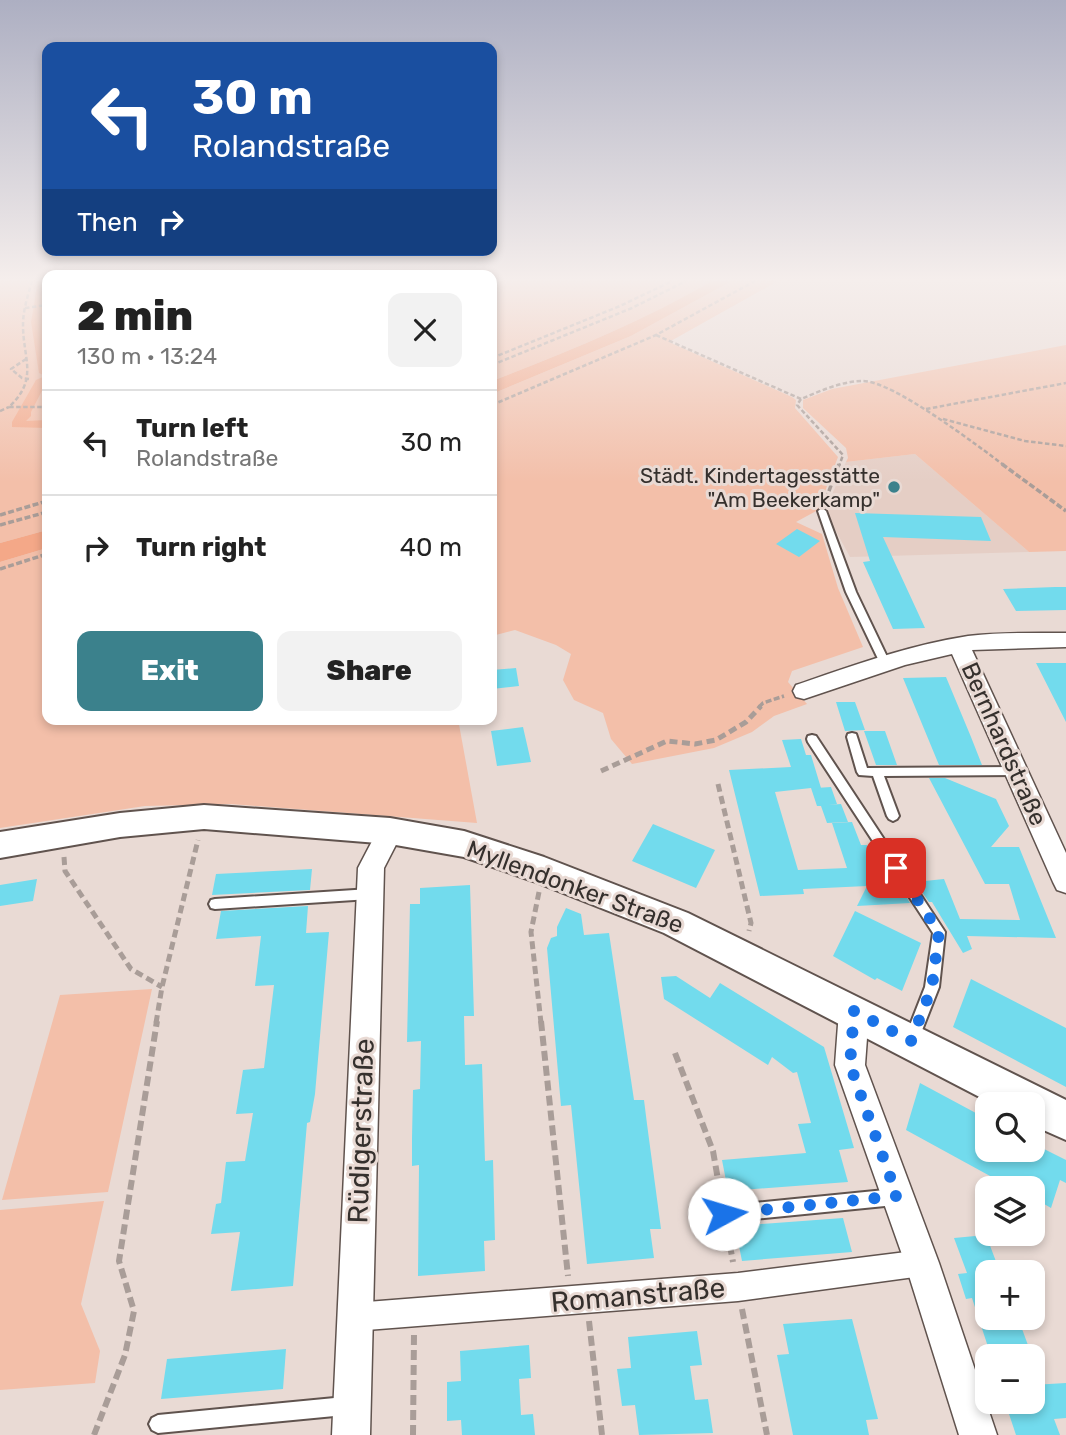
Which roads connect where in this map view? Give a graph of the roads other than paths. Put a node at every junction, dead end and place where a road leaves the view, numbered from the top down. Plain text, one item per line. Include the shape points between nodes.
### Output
1 (822, 511) road end
2 (1066, 640) edge
3 (959, 645) junction
4 (885, 663) junction
5 (804, 691) road end
6 (852, 737) dead end
7 (812, 739) dead end
8 (1016, 771) junction
9 (877, 772) junction
10 (893, 817) dead end
11 (390, 831) junction
12 (0, 845) edge
13 (1066, 882) edge
14 (370, 894) junction
15 (215, 904) dead end
16 (854, 1011) junction
17 (911, 1041) junction
18 (1066, 1121) edge
19 (897, 1196) junction
20 (724, 1214) road end
21 (922, 1263) junction
22 (354, 1317) junction
23 (351, 1420) edge
24 (158, 1424) dead end
25 (978, 1435) edge

1 - 4 lane via 851,592
2 - 3 street
3 - 4 street
3 - 8 street, Bernhardstraße
4 - 5 street
6 - 9 lane via 863,772
7 - 17 lane via 939,932 932,987
8 - 9 lane
8 - 13 street, Bernhardstraße
9 - 10 lane
11 - 12 street, Myllendonker Straße via 204,817
11 - 14 street, Rüdigerstraße via 371,867
11 - 16 street, Myllendonker Straße via 464,844 544,871 676,923
14 - 15 lane
14 - 22 street, Rüdigerstraße
16 - 17 street, Myllendonker Straße
16 - 19 street via 850,1065
17 - 18 street, Myllendonker Straße
19 - 20 lane
19 - 21 street
21 - 22 street, Romanstraße via 738,1287
21 - 25 street
22 - 23 street, Rüdigerstraße
23 - 24 lane

